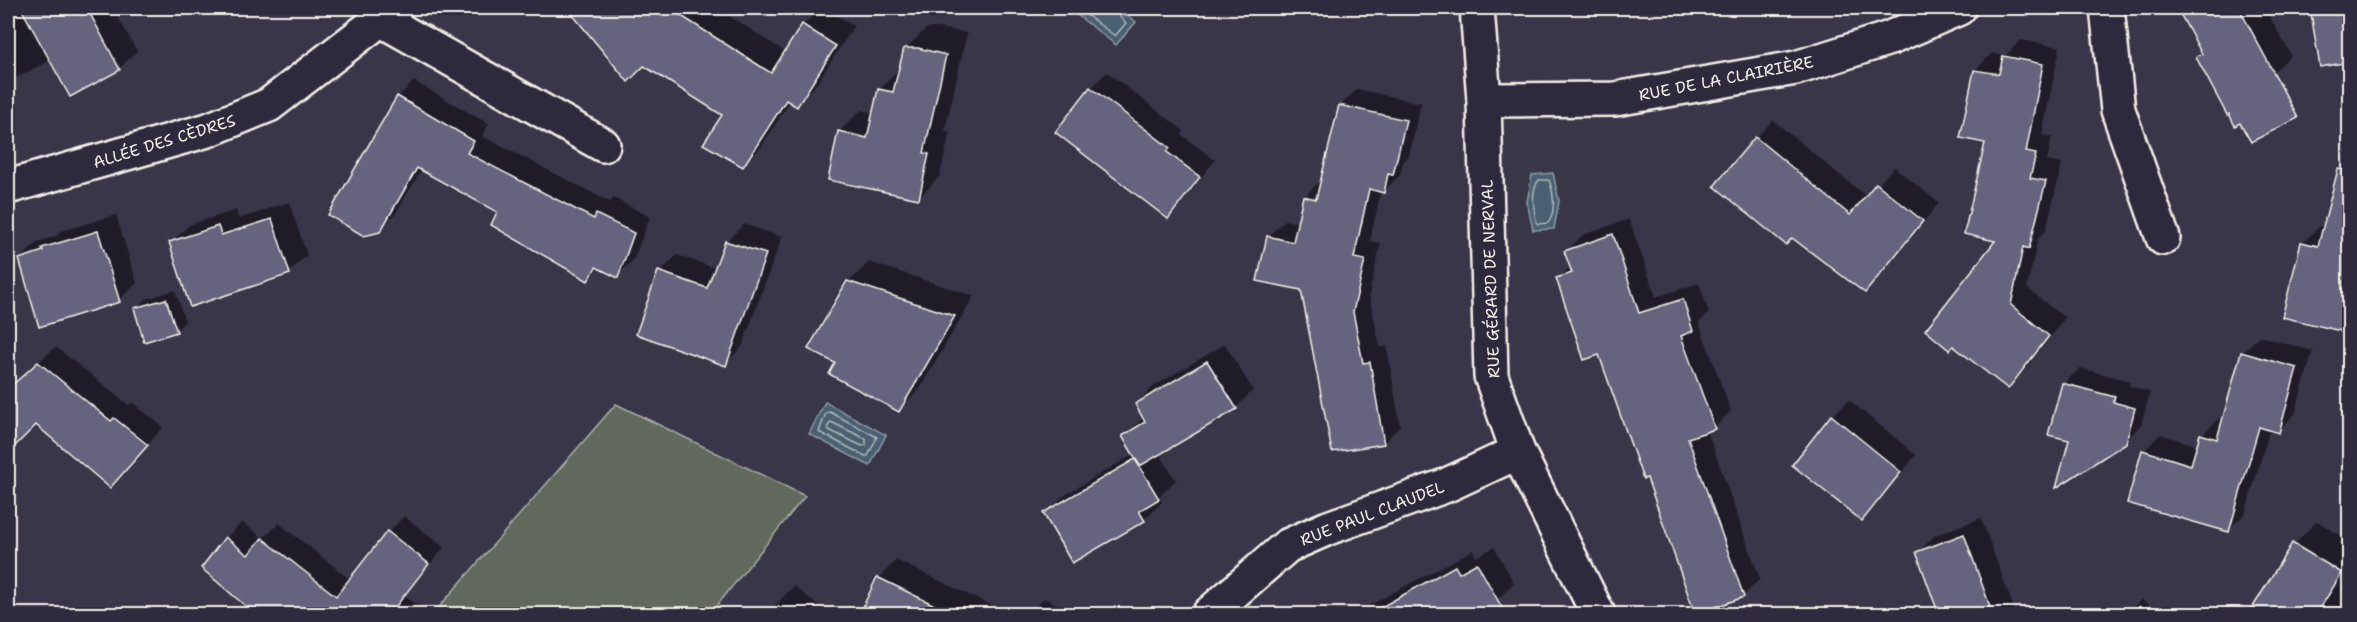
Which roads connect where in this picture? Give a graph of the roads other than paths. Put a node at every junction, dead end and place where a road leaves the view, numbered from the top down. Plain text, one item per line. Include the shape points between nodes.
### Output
1 (1477, 8) edge
2 (1959, 8) edge
3 (2107, 8) edge
4 (388, 13) edge
5 (1484, 100) junction
6 (603, 146) dead end
7 (8, 187) edge
8 (2163, 238) dead end
9 (1518, 452) junction
10 (1209, 615) edge
11 (1598, 615) edge

1 - 5 street
2 - 5 street, RUE DE LA CLAIRIÈRE via 1890,38 1796,68 1615,99
3 - 8 street via 2118,110
4 - 6 street
4 - 7 street, ALLÉE DES CÈDRES via 269,105 208,130
5 - 9 street, RUE GÉRARD DE NERVAL via 1491,376
9 - 10 street, RUE PAUL CLAUDEL via 1448,485 1287,546
9 - 11 street, RUE GÉRARD DE NERVAL

